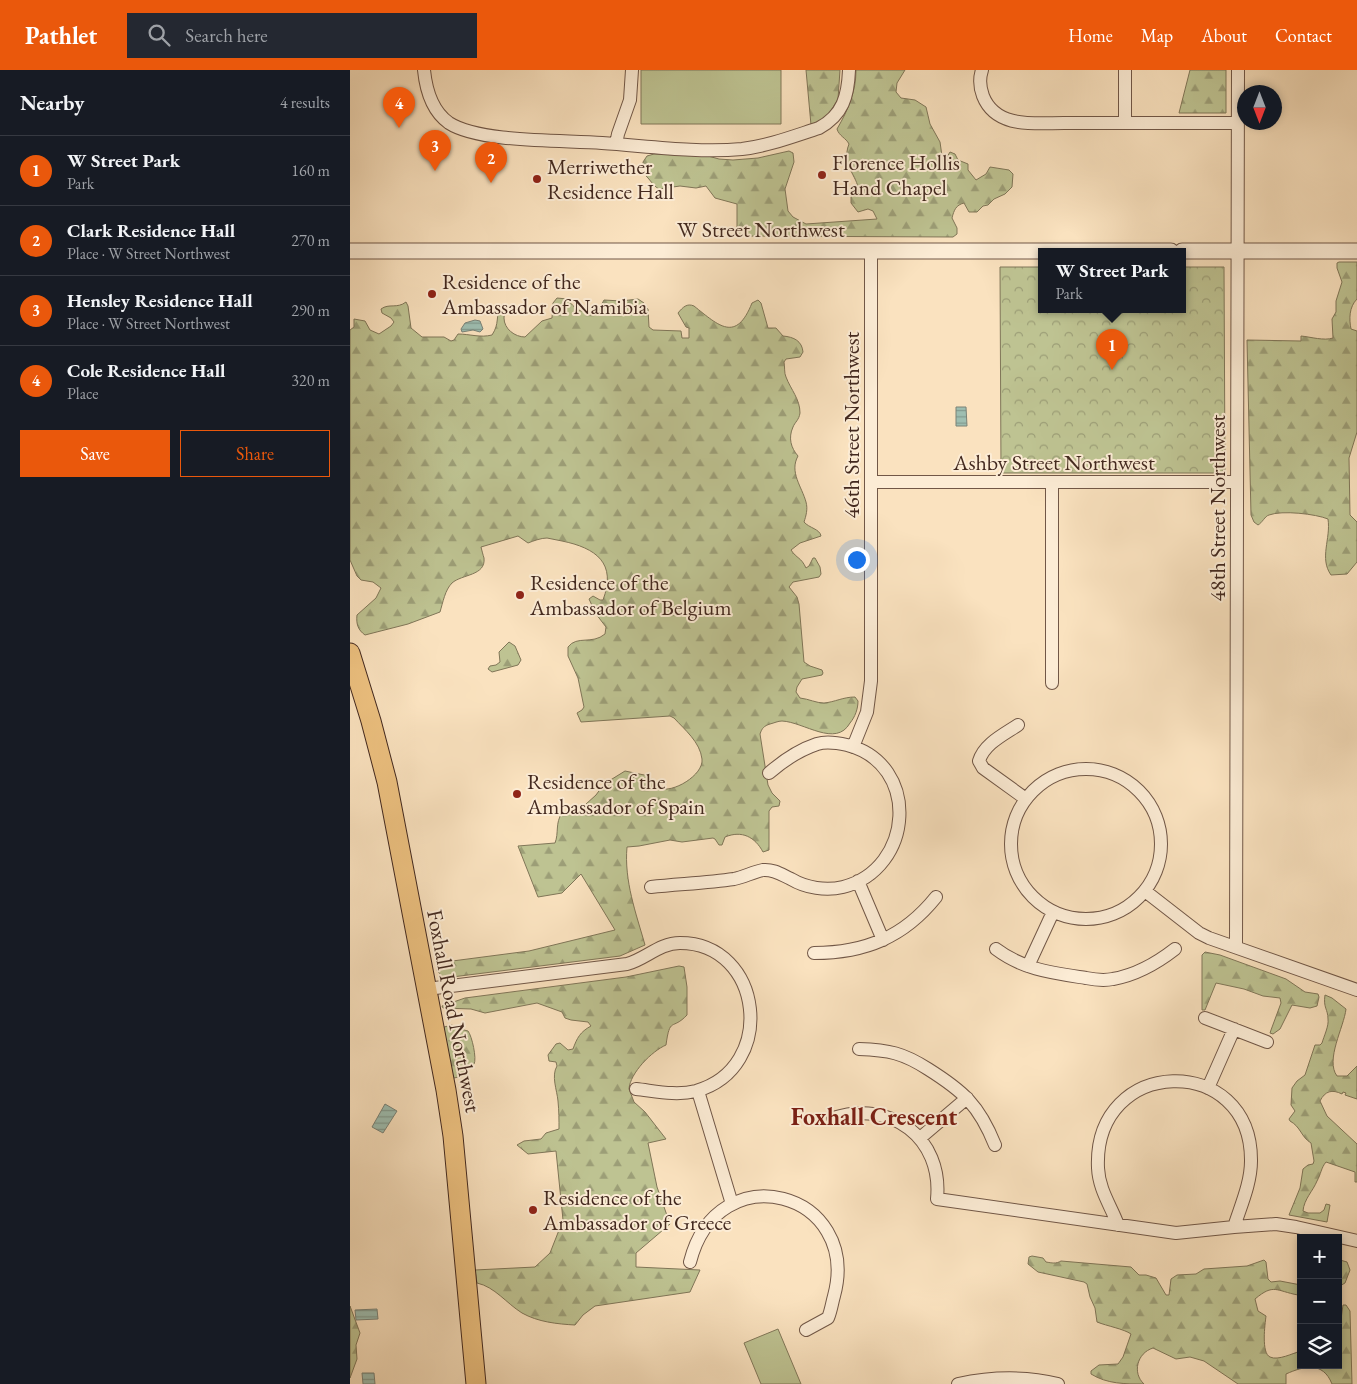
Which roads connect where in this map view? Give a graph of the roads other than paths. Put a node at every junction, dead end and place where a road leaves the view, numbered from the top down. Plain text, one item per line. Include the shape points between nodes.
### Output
1 (424, 70) edge
2 (632, 70) edge
3 (849, 70) edge
4 (982, 70) edge
5 (1125, 70) edge
6 (1238, 70) edge
7 (1238, 85) edge
8 (1125, 123) junction
9 (1237, 123) edge
10 (1238, 130) edge
11 (616, 144) junction
12 (350, 250) edge
13 (871, 250) junction
14 (1038, 251) edge
15 (1186, 251) edge
16 (1357, 251) edge
17 (1237, 252) junction
18 (871, 482) junction
19 (1052, 482) junction
20 (1237, 482) junction
21 (350, 653) edge
22 (1052, 683) dead end
23 (1018, 725) dead end
24 (853, 747) junction
25 (769, 773) dead end
26 (1026, 799) junction
27 (858, 881) junction
28 (651, 887) dead end
29 (1145, 891) junction
30 (936, 897) dead end
31 (1053, 912) junction
32 (883, 940) junction
33 (1236, 947) junction
34 (996, 949) dead end
35 (1175, 949) dead end
36 (814, 952) dead end
37 (1028, 966) junction
38 (427, 989) junction
39 (1357, 990) edge
40 (1205, 1018) dead end
41 (1234, 1029) junction
42 (1267, 1042) dead end
43 (859, 1049) dead end
44 (1208, 1088) junction
45 (636, 1089) dead end
46 (698, 1090) junction
47 (967, 1098) junction
48 (833, 1118) dead end
49 (920, 1138) junction
50 (996, 1144) dead end
51 (732, 1204) junction
52 (1118, 1225) junction
53 (1234, 1226) junction
54 (1357, 1241) edge
55 (690, 1262) dead end
56 (806, 1330) dead end
57 (476, 1384) edge
58 (958, 1384) edge
59 (1058, 1384) edge

1 - 11 street via 436,109 442,117 462,129 505,137
2 - 11 street via 630,100
3 - 11 street via 842,106 833,120 819,128 743,149
4 - 8 street via 980,87 984,100 991,110 1006,120 1025,123
5 - 8 street
6 - 7 street, 48th Street Northwest
8 - 9 street
10 - 17 street, 48th Street Northwest
12 - 13 street, W Street Northwest
13 - 14 street, W Street Northwest
13 - 18 street, 46th Street Northwest
15 - 17 street
16 - 17 street
17 - 20 street, 48th Street Northwest
18 - 19 street, Ashby Street Northwest
18 - 24 street, 46th Street Northwest via 871,685 867,712
19 - 20 street, Ashby Street Northwest
19 - 22 street
20 - 33 street, 48th Street Northwest
21 - 38 main road, Foxhall Road Northwest via 387,782
23 - 26 street via 989,745 979,761 983,768
24 - 25 street via 817,744 788,757
24 - 27 street via 873,758 886,772 897,795 900,813 898,831 889,854
26 - 29 street via 1038,786 1071,771 1105,772 1132,786 1148,802 1159,834 1158,862
26 - 31 street via 1013,826 1012,856 1026,889
27 - 28 street via 835,888 813,887 763,870 735,878
27 - 32 street
29 - 31 street via 1132,903 1108,916 1071,917
29 - 33 street via 1199,933
30 - 32 street via 914,921
31 - 37 street
32 - 36 street via 854,949
33 - 39 street
34 - 37 street
35 - 37 street via 1145,968 1108,980 1062,975
38 - 46 street via 627,964 673,943 702,947 720,957 738,975 748,997 752,1020 748,1041 736,1065 723,1078
38 - 57 main road, Foxhall Road Northwest via 451,1125
40 - 41 street
41 - 42 street
41 - 44 street
43 - 47 street via 909,1057 946,1079
44 - 52 street via 1181,1081 1159,1082 1132,1094 1111,1116 1100,1143 1098,1169 1103,1192
44 - 53 street via 1234,1108 1250,1142 1250,1170
45 - 46 street via 677,1094
46 - 51 street
47 - 49 street
47 - 50 street
48 - 49 street via 855,1113 878,1114 906,1125
49 - 52 street via 936,1167 937,1199
51 - 55 street via 716,1214 705,1227
51 - 56 street via 742,1199 770,1196 790,1201 814,1216 826,1229 838,1259 831,1310 828,1318
52 - 53 street via 1176,1233
53 - 54 street via 1289,1225
58 - 59 street via 1005,1378

